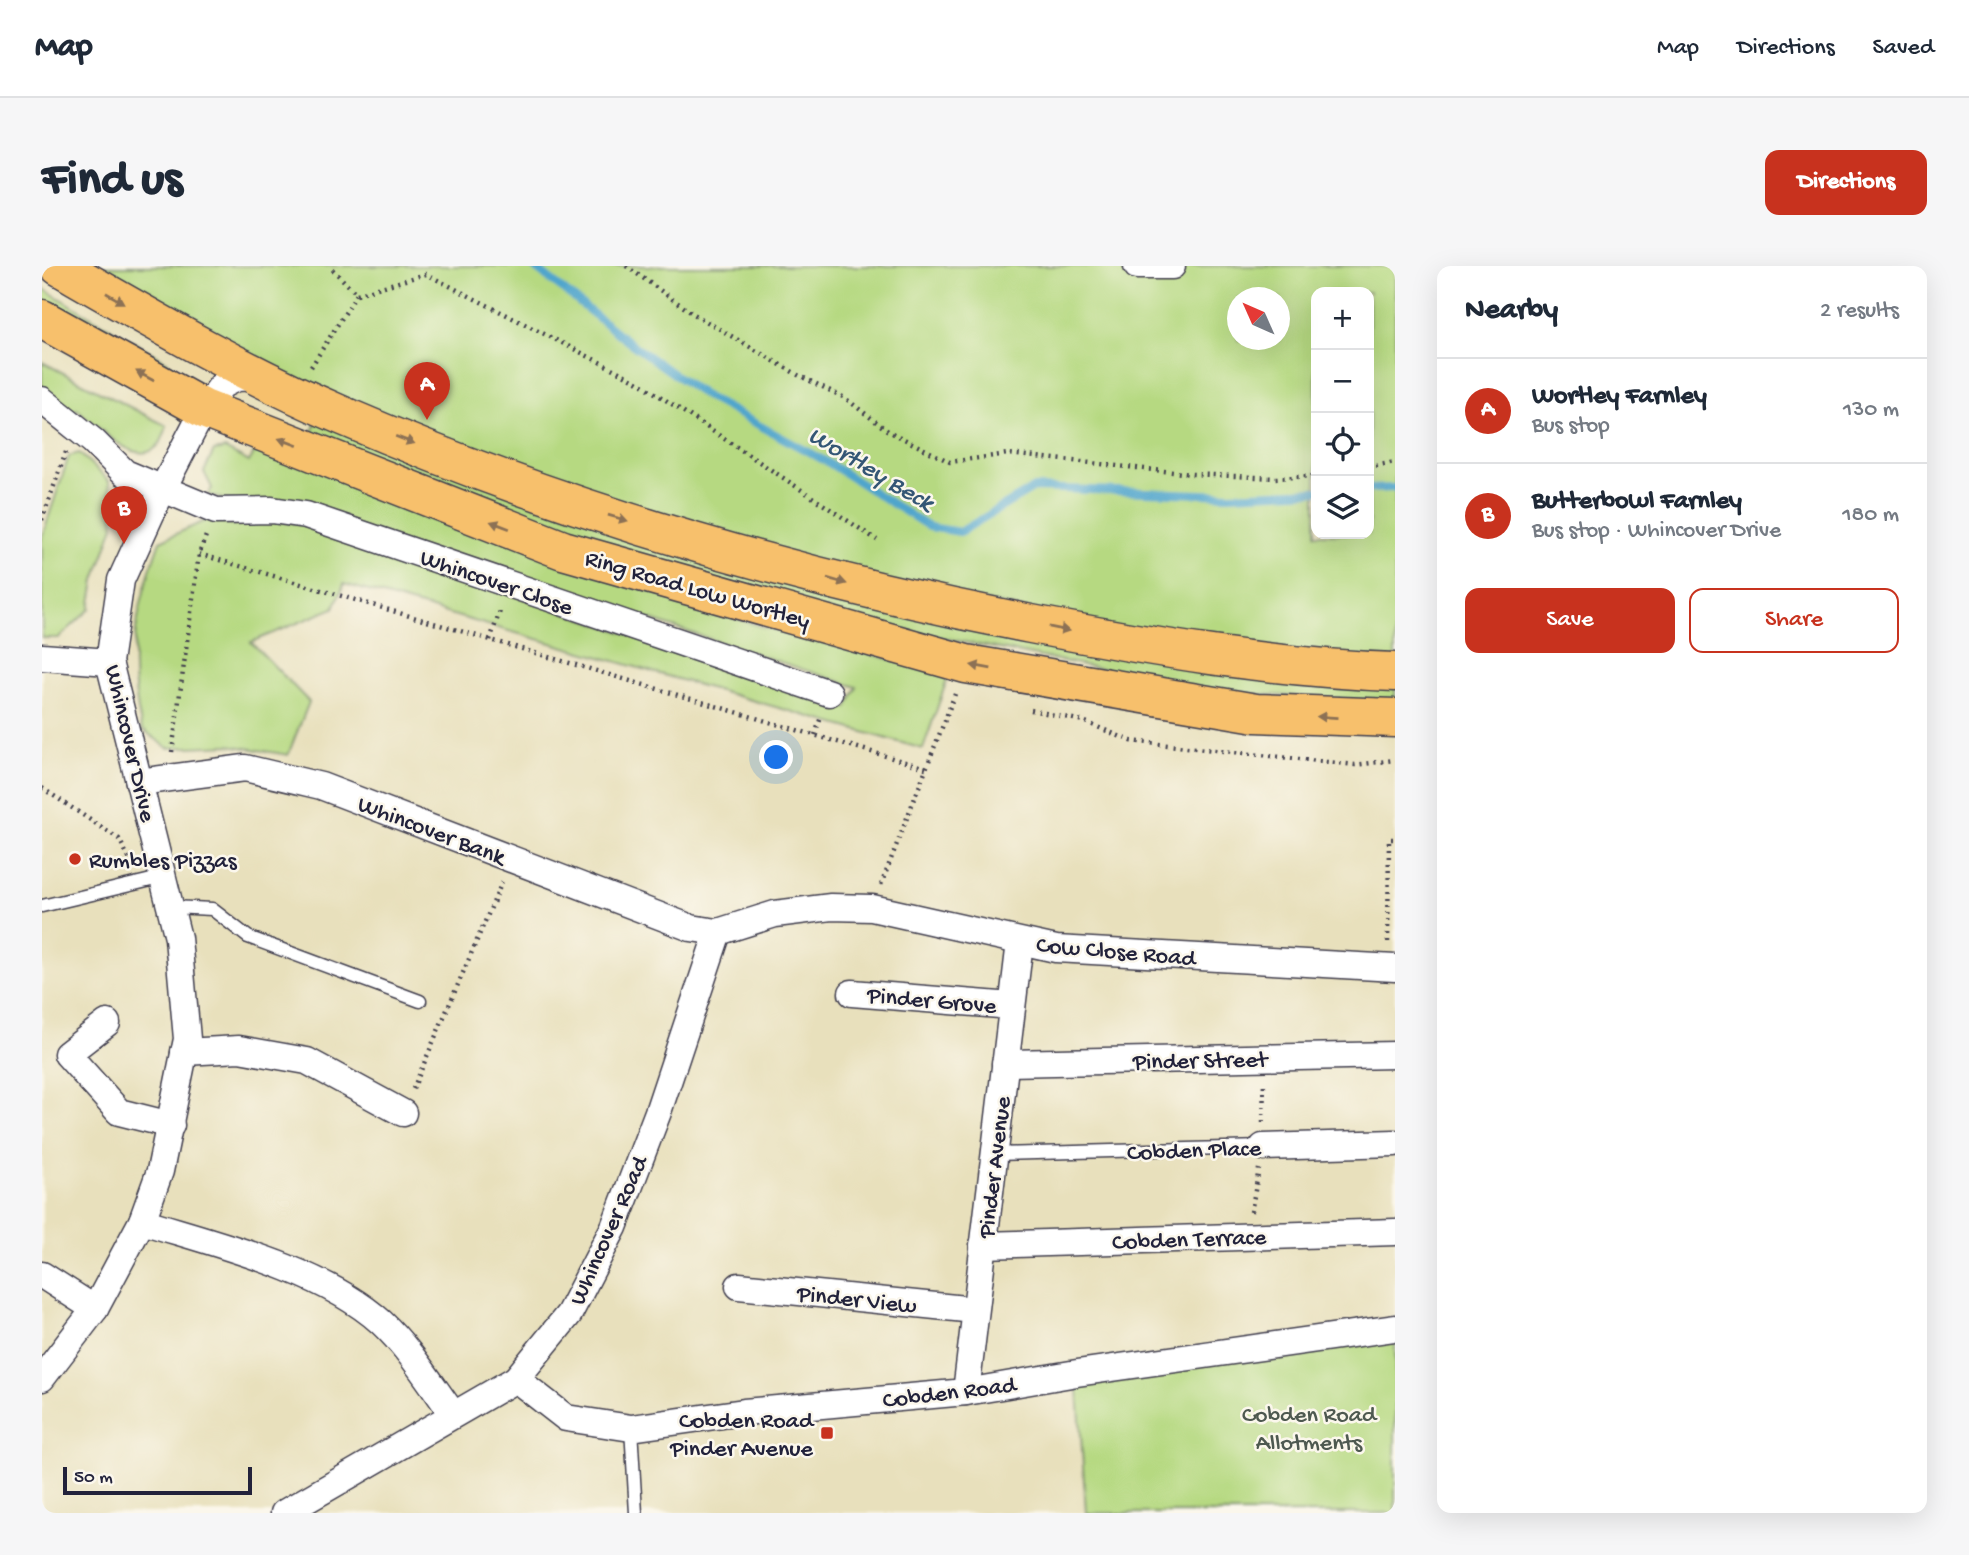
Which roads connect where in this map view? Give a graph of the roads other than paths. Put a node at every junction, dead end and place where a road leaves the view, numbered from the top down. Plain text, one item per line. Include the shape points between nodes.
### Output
1 (59, 266) edge
2 (1137, 266) edge
3 (1172, 266) edge
4 (42, 319) edge
5 (170, 329) junction
6 (259, 377) junction
7 (42, 400) edge
8 (204, 409) junction
9 (162, 490) junction
10 (42, 657) edge
11 (109, 662) junction
12 (1395, 672) edge
13 (829, 693) dead end
14 (1395, 718) edge
15 (139, 782) junction
16 (153, 879) junction
17 (42, 906) edge
18 (172, 907) junction
19 (718, 932) junction
20 (1020, 942) junction
21 (1391, 968) edge
22 (852, 993) dead end
23 (420, 1001) dead end
24 (1012, 1006) junction
25 (107, 1023) dead end
26 (184, 1052) junction
27 (1395, 1055) edge
28 (1005, 1063) junction
29 (403, 1113) road end
30 (171, 1125) junction
31 (1395, 1143) edge
32 (1262, 1147) joint
33 (994, 1154) junction
34 (142, 1222) junction
35 (1395, 1232) edge
36 (983, 1245) junction
37 (42, 1275) edge
38 (739, 1286) dead end
39 (94, 1309) junction
40 (975, 1310) junction
41 (1395, 1328) edge
42 (42, 1378) edge
43 (516, 1379) junction
44 (966, 1392) junction
45 (453, 1415) junction
46 (631, 1429) junction
47 (284, 1513) edge
48 (636, 1513) edge

1 -> 5 highway, Ring Road Low Wortley
2 - 3 street
8 -> 4 highway, Ring Road Low Wortley
5 - 6 highway, Ring Road Low Wortley
5 - 8 highway via 197,378
6 - 8 street, Whincover Drive via 236,378 222,385
6 -> 12 highway, Ring Road Low Wortley via 341,415 564,502 850,585 1228,659
7 - 9 street, Whincover Close via 125,473
8 - 9 street, Whincover Drive
14 -> 8 highway, Ring Road Low Wortley via 1256,713 962,684 564,550
9 - 11 street, Whincover Drive via 121,580
9 - 13 street, Whincover Close via 216,511 306,515
10 - 11 street
11 - 15 street, Whincover Drive
15 - 16 street, Whincover Drive
15 - 19 street, Whincover Bank via 245,768 283,776 321,786 691,928
16 - 17 lane
16 - 18 street, Whincover Drive
18 - 23 lane via 212,909 248,937
18 - 26 street, Whincover Drive via 183,988
19 - 20 street, Cow Close Road via 775,914 831,907 872,908
19 - 43 street, Whincover Road via 614,1227 569,1314
20 - 21 street, Cow Close Road via 1056,949
20 - 24 street, Pinder Avenue
22 - 24 street, Pinder Grove
24 - 28 street, Pinder Avenue
25 - 30 street via 67,1054 119,1112
26 - 29 street via 239,1049 307,1061
26 - 30 street, Whincover Drive
27 - 28 street, Pinder Street
28 - 33 street, Pinder Avenue
30 - 34 street, Whincover Drive
31 - 32 street, Cobden Place
32 - 33 lane, Cobden Place
33 - 36 street, Pinder Avenue
34 - 39 street, Whincover Drive
34 - 45 street via 245,1252 335,1291 380,1322
35 - 36 street, Cobden Terrace
36 - 40 street, Pinder Avenue
37 - 39 street
38 - 40 street, Pinder View
39 - 42 street, Whincover Drive
40 - 44 street, Pinder Avenue
41 - 44 street, Cobden Road
43 - 45 street, Whincover Road
43 - 46 street, Cobden Road via 566,1418
44 - 46 street, Cobden Road via 744,1412
45 - 47 street, Whincover Road
46 - 48 lane

